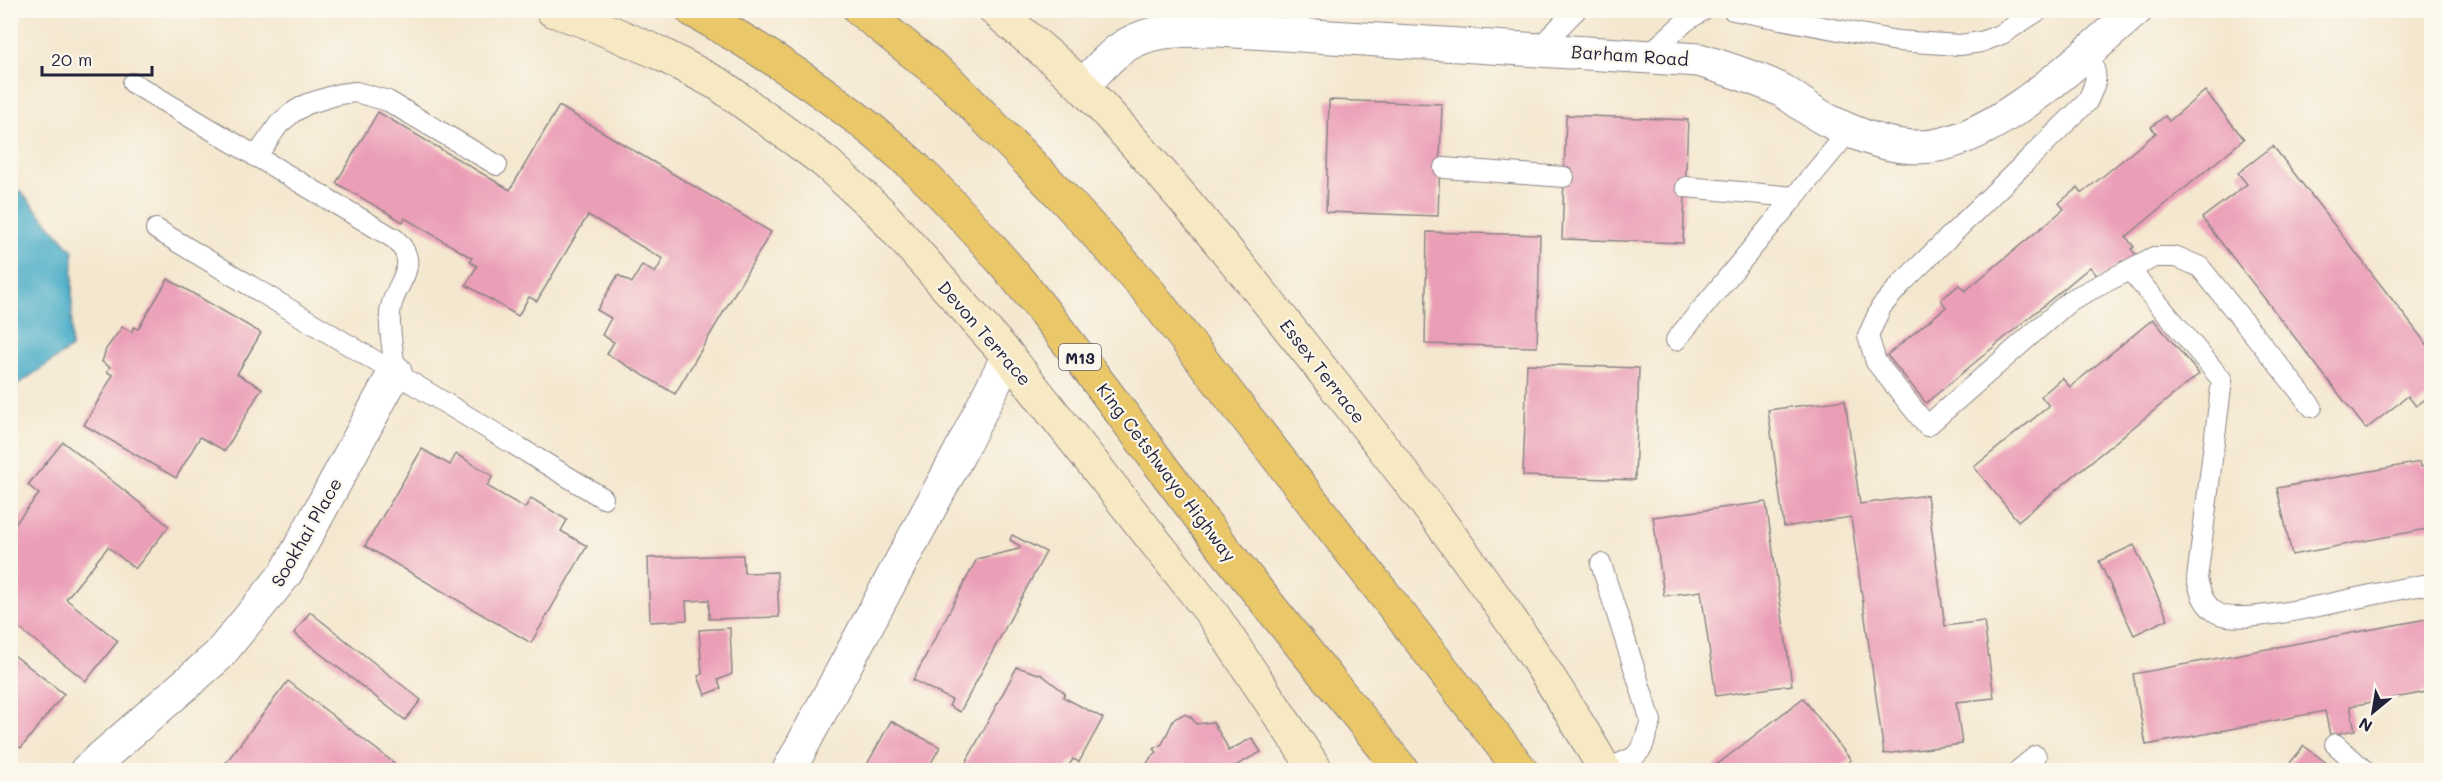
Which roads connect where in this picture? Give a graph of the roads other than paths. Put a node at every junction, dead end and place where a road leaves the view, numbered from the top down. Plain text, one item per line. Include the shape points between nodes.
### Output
1 (552, 10) edge
2 (692, 10) edge
3 (860, 10) edge
4 (886, 10) edge
5 (995, 10) edge
6 (1576, 10) edge
7 (1703, 10) edge
8 (1733, 10) edge
9 (2039, 10) edge
10 (2124, 14) edge
11 (1537, 50) junction
12 (2086, 52) junction
13 (1647, 56) junction
14 (948, 80) junction
15 (133, 83) dead end
16 (1082, 87) junction
17 (1850, 130) junction
18 (256, 157) junction
19 (497, 165) dead end
20 (1444, 168) dead end
21 (1564, 177) dead end
22 (1686, 187) dead end
23 (1794, 197) junction
24 (156, 229) dead end
25 (2130, 270) junction
26 (1676, 340) dead end
27 (1008, 356) junction
28 (395, 372) junction
29 (2312, 407) dead end
30 (603, 498) dead end
31 (1601, 564) dead end
32 (2432, 584) edge
33 (2334, 744) dead end
34 (2036, 756) dead end
35 (87, 771) edge
36 (789, 771) edge
37 (1316, 771) edge
38 (1402, 771) edge
39 (1521, 771) edge
40 (1606, 771) edge
41 (2019, 771) edge
42 (2364, 771) edge

1 - 27 street, Devon Terrace via 648,48 720,85 807,148 880,212
2 - 38 highway, King Cetshwayo Highway / M13 via 809,84 930,182 1047,315 1208,528
3 - 14 highway
4 - 14 highway
5 - 16 street, Essex Terrace
6 - 11 lane
7 - 13 lane
8 - 9 lane via 1897,41 1960,45 2002,34
10 - 12 street, Barham Road
11 - 13 street, Barham Road
11 - 16 street, Barham Road via 1173,30 1143,37 1119,50
12 - 17 street, Barham Road via 2026,103 1955,140 1919,147 1880,141
12 - 25 lane via 2096,70 2096,84 2087,102 1902,283 1881,307 1868,336 1876,362 1927,426 2071,300
13 - 17 street, Barham Road via 1699,60 1753,77 1829,122
14 - 39 highway via 1145,287
15 - 18 lane
16 - 40 street, Essex Terrace via 1214,233 1373,434 1517,625
17 - 23 lane
18 - 19 lane via 279,124 292,113 307,104 356,92 388,101
18 - 28 lane via 404,248 408,259 405,275 390,307
20 - 21 lane
22 - 23 lane
23 - 26 lane
24 - 28 lane
25 - 29 lane via 2154,257 2177,257 2200,267
25 - 32 lane via 2222,380 2197,579 2202,600 2218,614 2234,618
27 - 36 street
27 - 37 street, Devon Terrace via 1213,615
28 - 30 lane
28 - 35 street, Sookhai Place via 286,573 218,656
31 - 40 lane via 1651,721 1642,748 1634,757
33 - 42 lane
34 - 41 lane

